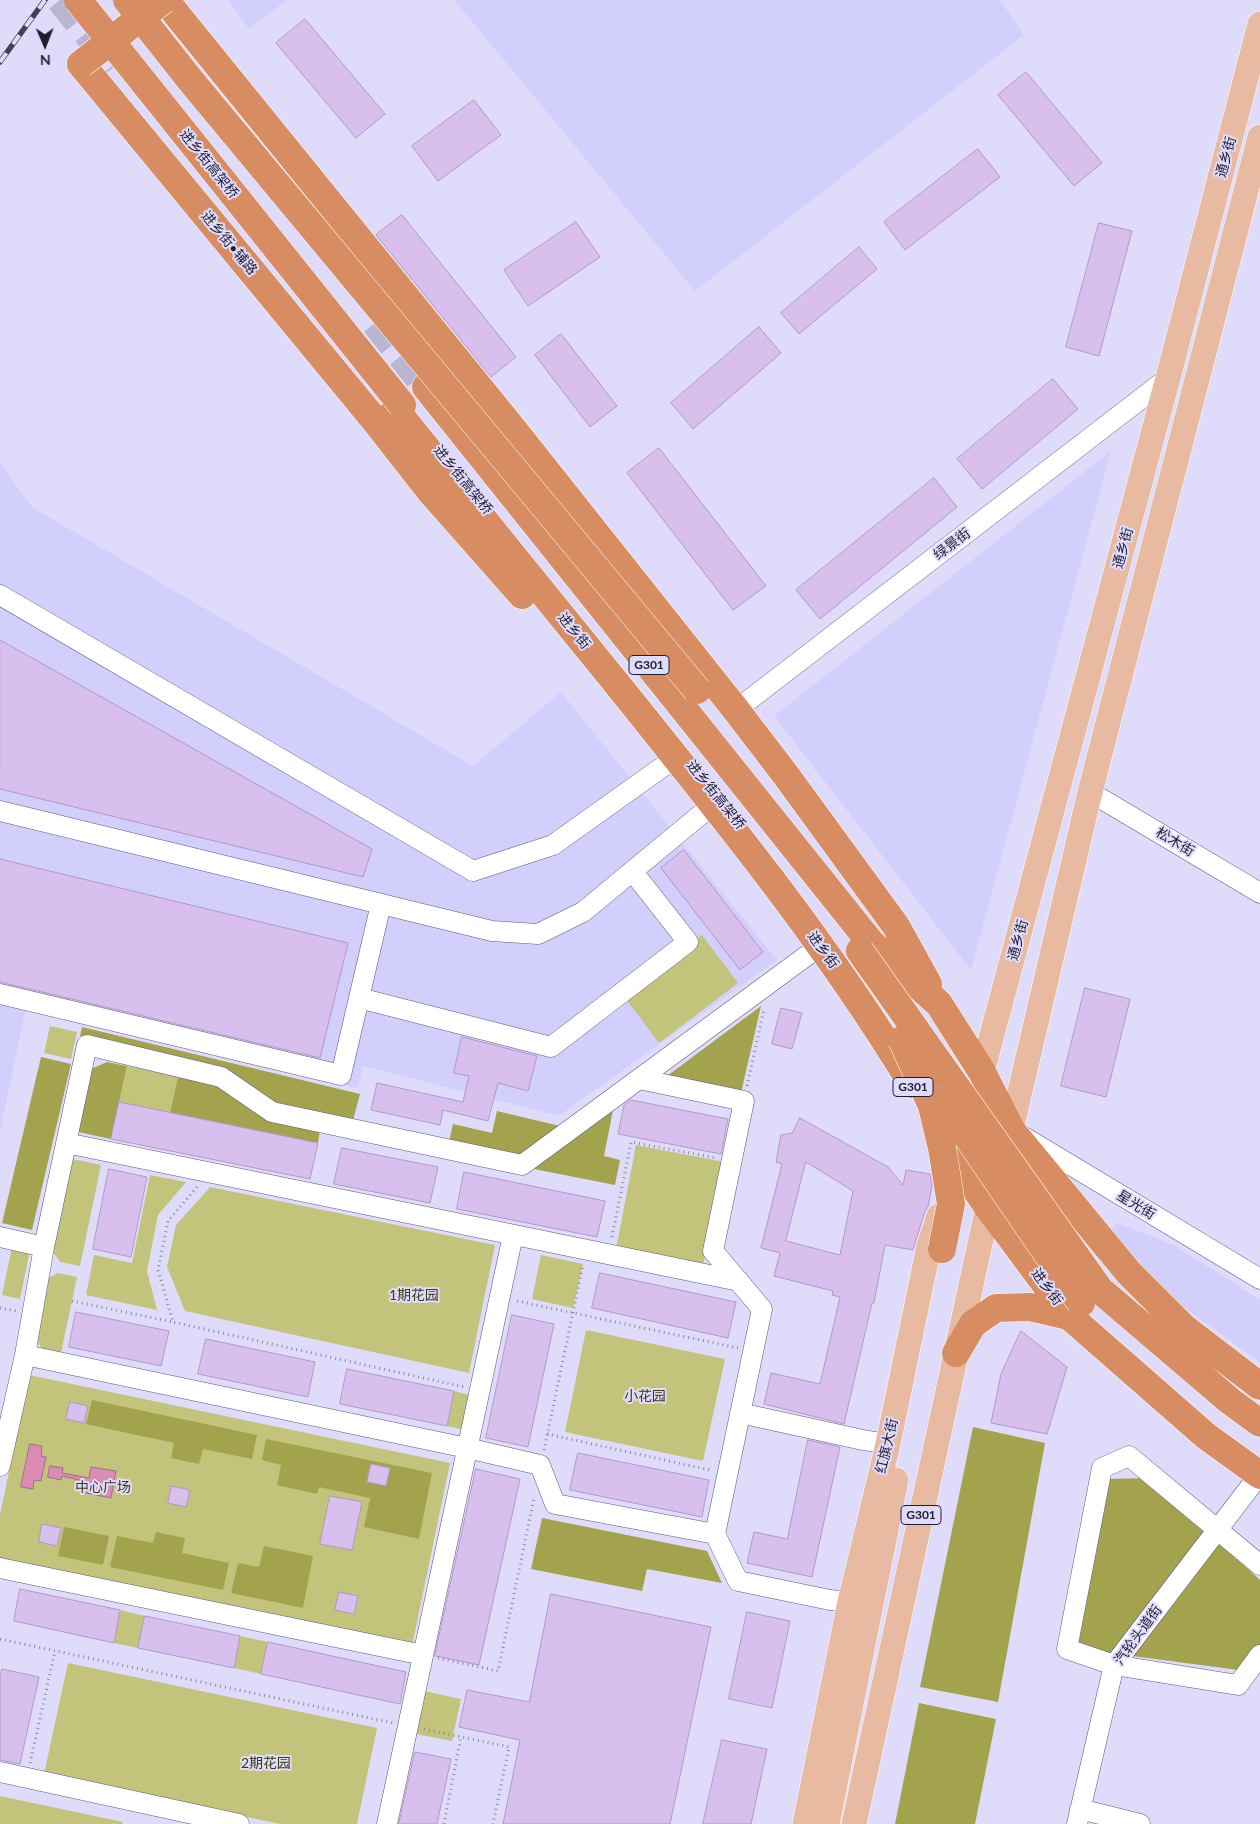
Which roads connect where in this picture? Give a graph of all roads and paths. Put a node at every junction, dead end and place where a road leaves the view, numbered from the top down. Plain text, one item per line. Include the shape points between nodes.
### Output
1 (78, 0) edge
2 (102, 0) edge
3 (127, 0) edge
4 (164, 0) edge
5 (1260, 24) edge
6 (1260, 137) edge
7 (1228, 146) junction
8 (1257, 163) edge
9 (1168, 378) junction
10 (426, 386) tunnel mouth
11 (386, 416) joint
12 (513, 429) junction
13 (480, 453) junction
14 (440, 484) junction
15 (0, 595) edge
16 (736, 710) junction
17 (668, 764) junction
18 (1090, 792) junction
19 (0, 811) edge
20 (705, 811) junction
21 (633, 872) junction
22 (1260, 892) edge
23 (878, 902) junction
24 (382, 904) junction
25 (809, 954) junction
26 (854, 955) junction
27 (770, 983) junction
28 (0, 994) edge
29 (359, 998) junction
30 (939, 1004) junction
31 (890, 1035) junction
32 (982, 1072) junction
33 (639, 1079) junction
34 (744, 1101) junction
35 (1011, 1130) junction
36 (66, 1144) junction
37 (732, 1160) junction
38 (958, 1163) junction
39 (210, 1173) junction
40 (988, 1207) junction
41 (513, 1235) junction
42 (0, 1237) edge
43 (44, 1247) junction
44 (942, 1249) joint
45 (586, 1250) junction
46 (608, 1255) junction
47 (1260, 1279) edge
48 (739, 1282) junction
49 (499, 1298) junction
50 (72, 1301) dead end
51 (573, 1313) junction
52 (1070, 1316) junction
53 (173, 1322) junction
54 (742, 1352) junction
55 (956, 1353) junction
56 (25, 1354) junction
57 (1260, 1386) edge
58 (480, 1390) junction
59 (740, 1413) junction
60 (1260, 1424) edge
61 (547, 1434) junction
62 (888, 1444) junction
63 (467, 1448) junction
64 (1260, 1453) edge
65 (712, 1460) dead end
66 (540, 1465) junction
67 (0, 1466) edge
68 (1260, 1475) edge
69 (1217, 1530) junction
70 (715, 1534) junction
71 (1260, 1565) edge
72 (0, 1568) edge
73 (850, 1602) junction
74 (0, 1639) edge
75 (55, 1651) junction
76 (423, 1655) junction
77 (1260, 1655) edge
78 (1114, 1666) junction
79 (408, 1726) junction
80 (461, 1738) junction
81 (0, 1772) edge
82 (27, 1778) junction
83 (1078, 1816) edge
84 (239, 1824) edge
85 (387, 1824) edge
86 (444, 1824) edge
87 (493, 1824) edge
88 (805, 1824) edge
89 (827, 1824) edge
90 (854, 1824) edge
91 (1140, 1824) edge

1 - 26 highway, 进乡街高架桥, bridge
2 - 26 highway, 进乡街高架桥
3 - 23 highway, bridge via 789,804
4 - 11 highway, 进乡街•辅路, bridge via 81,64
4 - 12 highway
5 - 7 main road, 通乡街
6 - 8 main road, 通乡街
7 - 8 main road
7 - 9 main road, 通乡街
8 - 18 main road, 通乡街
9 - 16 street, 绿景街
9 - 32 main road, 通乡街
10 - 13 highway, G301
11 - 14 highway, 进乡街 / G301
12 - 13 highway
12 - 16 highway
13 - 30 highway, G301 via 871,942
14 - 17 highway
14 - 31 highway, 进乡街 / G301 via 724,816 836,968
15 - 17 street via 472,871 553,844
16 - 23 highway
17 - 20 highway
18 - 22 street, 松木街
18 - 35 main road, 通乡街
19 - 24 street
20 - 21 street
20 - 25 highway
21 - 24 street via 583,912 538,934 492,931
21 - 29 street via 688,942 551,1047
23 - 30 highway via 896,926
24 - 29 street
25 - 27 street
25 - 31 highway via 826,978
26 - 31 highway, 进乡街
26 - 60 highway, bridge via 1100,1290
27 - 33 street
27 - 34 path
28 - 29 street via 341,1075
30 - 32 highway, G301
31 - 38 highway, 进乡街 / G301
31 - 44 highway, bridge via 932,1106 951,1204
31 - 64 highway, 进乡街, bridge via 1081,1303 1215,1420
32 - 35 highway, G301
32 - 38 highway, 红旗大街
33 - 34 street
33 - 36 street via 522,1165 272,1112 221,1077 87,1045
34 - 37 street
35 - 40 highway, G301
35 - 47 street, 星光街
35 - 57 highway via 1129,1273 1184,1328
36 - 39 street
36 - 43 street
37 - 46 path via 631,1142
37 - 48 street via 713,1251
38 - 40 highway, 进乡街 / G301
38 - 62 main road, 红旗大街 via 929,1246
39 - 41 street
39 - 53 path via 168,1221 158,1270
40 - 52 highway, 进乡街
40 - 55 main road, G301
41 - 45 street
41 - 49 street
42 - 43 street
43 - 56 street
44 - 89 main road
45 - 46 street
45 - 51 path
46 - 48 street
48 - 54 street via 762,1308
49 - 51 path
49 - 58 street
50 - 53 path
51 - 54 path
51 - 61 path
52 - 55 highway via 1030,1307 996,1308 973,1324
52 - 68 highway, 进乡街 via 1206,1436
53 - 58 path
54 - 59 street
55 - 90 main road, G301
56 - 63 street
56 - 67 street
58 - 63 street
59 - 62 street
59 - 70 street
61 - 65 path via 710,1470
61 - 66 path
62 - 73 main road, 红旗大街
63 - 66 street
63 - 76 street
66 - 70 street via 555,1504
66 - 76 path via 498,1671
68 - 69 street, 汽轮头道街
69 - 71 street
69 - 78 street, 汽轮头道街
69 - 78 street via 1129,1456 1102,1468 1067,1649
70 - 73 street via 738,1581
72 - 76 street
73 - 88 main road, 红旗大街
74 - 75 path
75 - 79 path
75 - 82 path
76 - 79 street
77 - 78 street via 1238,1686
78 - 83 street, 汽轮头道街
79 - 80 path
79 - 85 street
80 - 86 path
80 - 87 path via 509,1747
81 - 82 street
82 - 84 street
83 - 91 street

